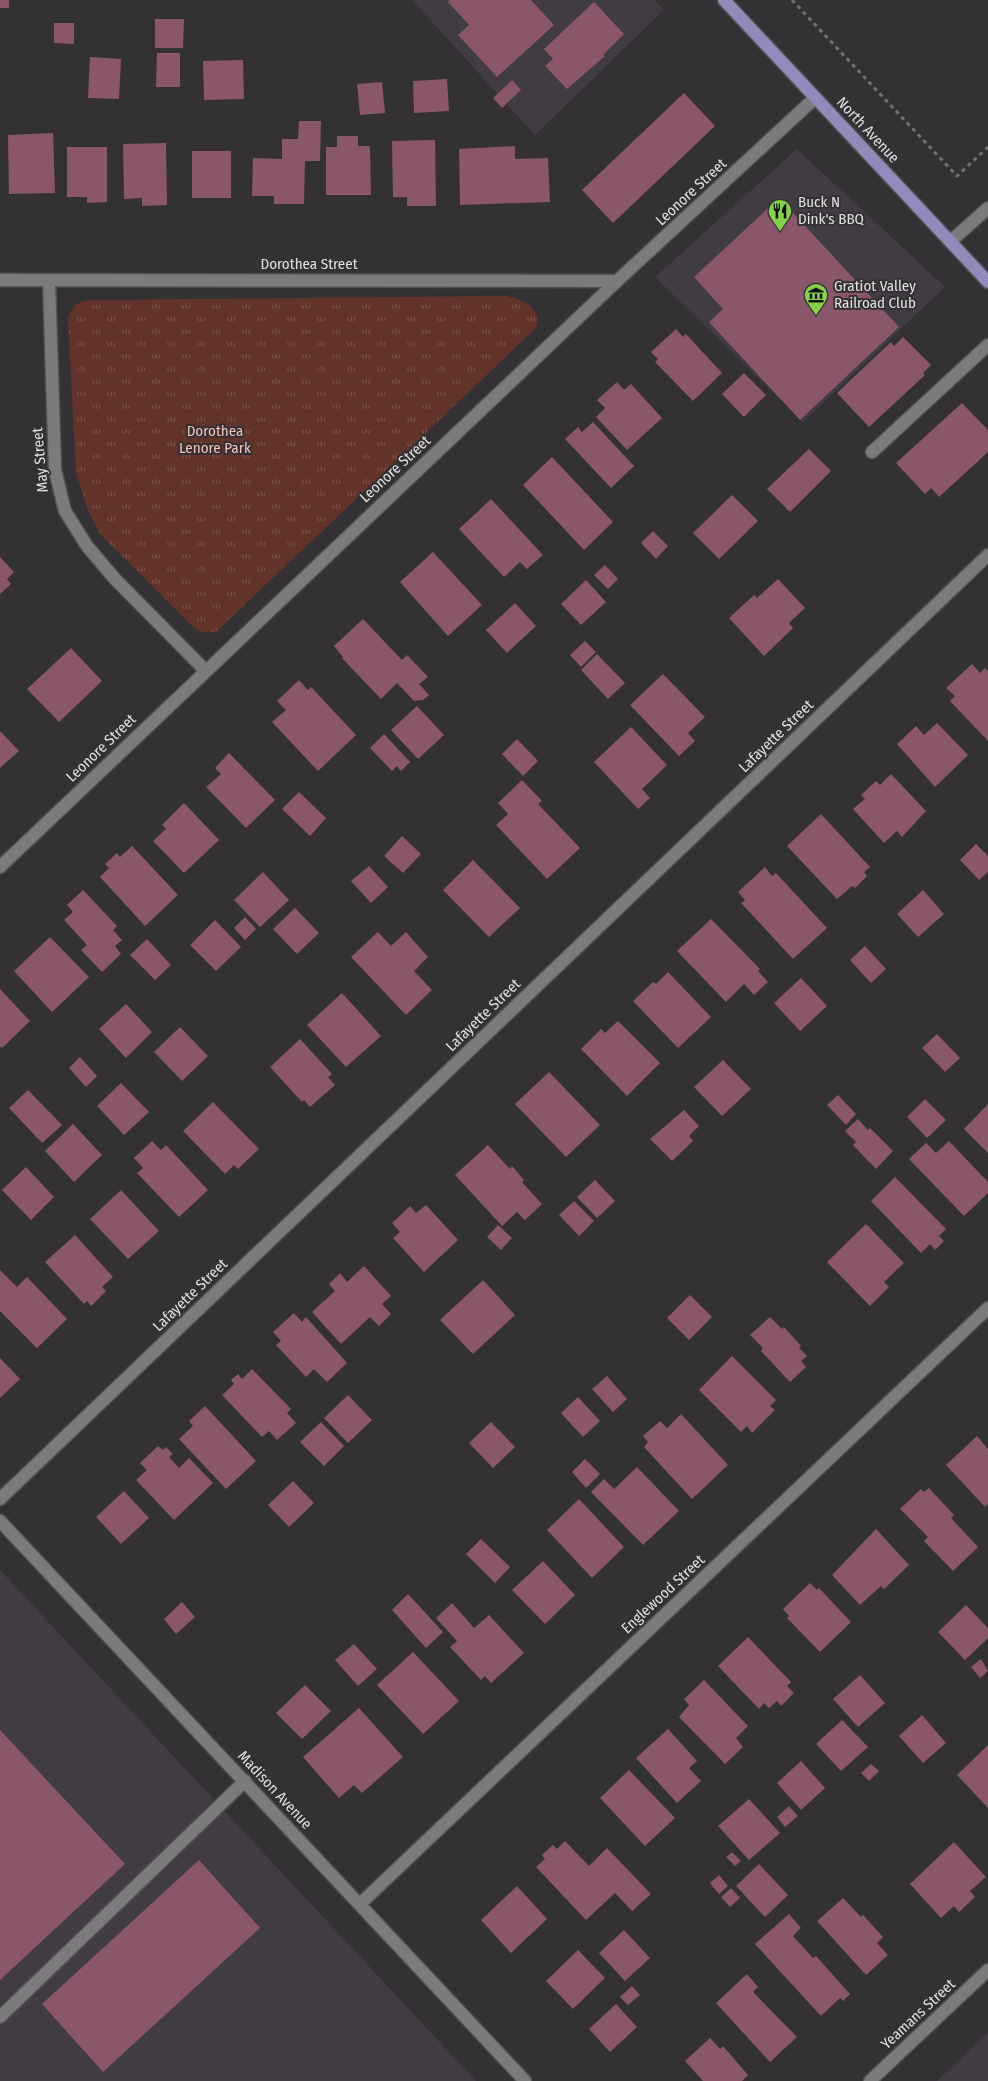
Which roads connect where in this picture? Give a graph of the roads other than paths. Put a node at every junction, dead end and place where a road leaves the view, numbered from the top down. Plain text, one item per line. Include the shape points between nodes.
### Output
1 (724, 0) edge
2 (815, 98) junction
3 (988, 208) edge
4 (951, 242) junction
5 (0, 280) edge
6 (49, 280) junction
7 (617, 281) junction
8 (988, 282) edge
9 (988, 345) edge
10 (872, 452) dead end
11 (988, 556) edge
12 (206, 671) junction
13 (0, 867) edge
14 (988, 1308) edge
15 (0, 1499) edge
16 (0, 1521) edge
17 (245, 1781) junction
18 (360, 1904) junction
19 (988, 1970) edge
20 (0, 2017) edge
21 (525, 2081) edge
22 (870, 2081) edge

1 - 2 main road, North Avenue
2 - 4 main road, North Avenue
2 - 7 street, Leonore Street
3 - 4 street
4 - 8 main road, North Avenue
5 - 6 street, Dorothea Street
6 - 7 street, Dorothea Street
6 - 12 street, May Street via 55,470 64,511 72,527 110,573
7 - 12 street, Leonore Street
9 - 10 street
11 - 15 street, Lafayette Street
12 - 13 street, Leonore Street
14 - 18 street, Englewood Street
16 - 17 street, Madison Avenue
17 - 18 street, Madison Avenue
17 - 20 street
18 - 21 street, Madison Avenue
19 - 22 street, Yeamans Street

